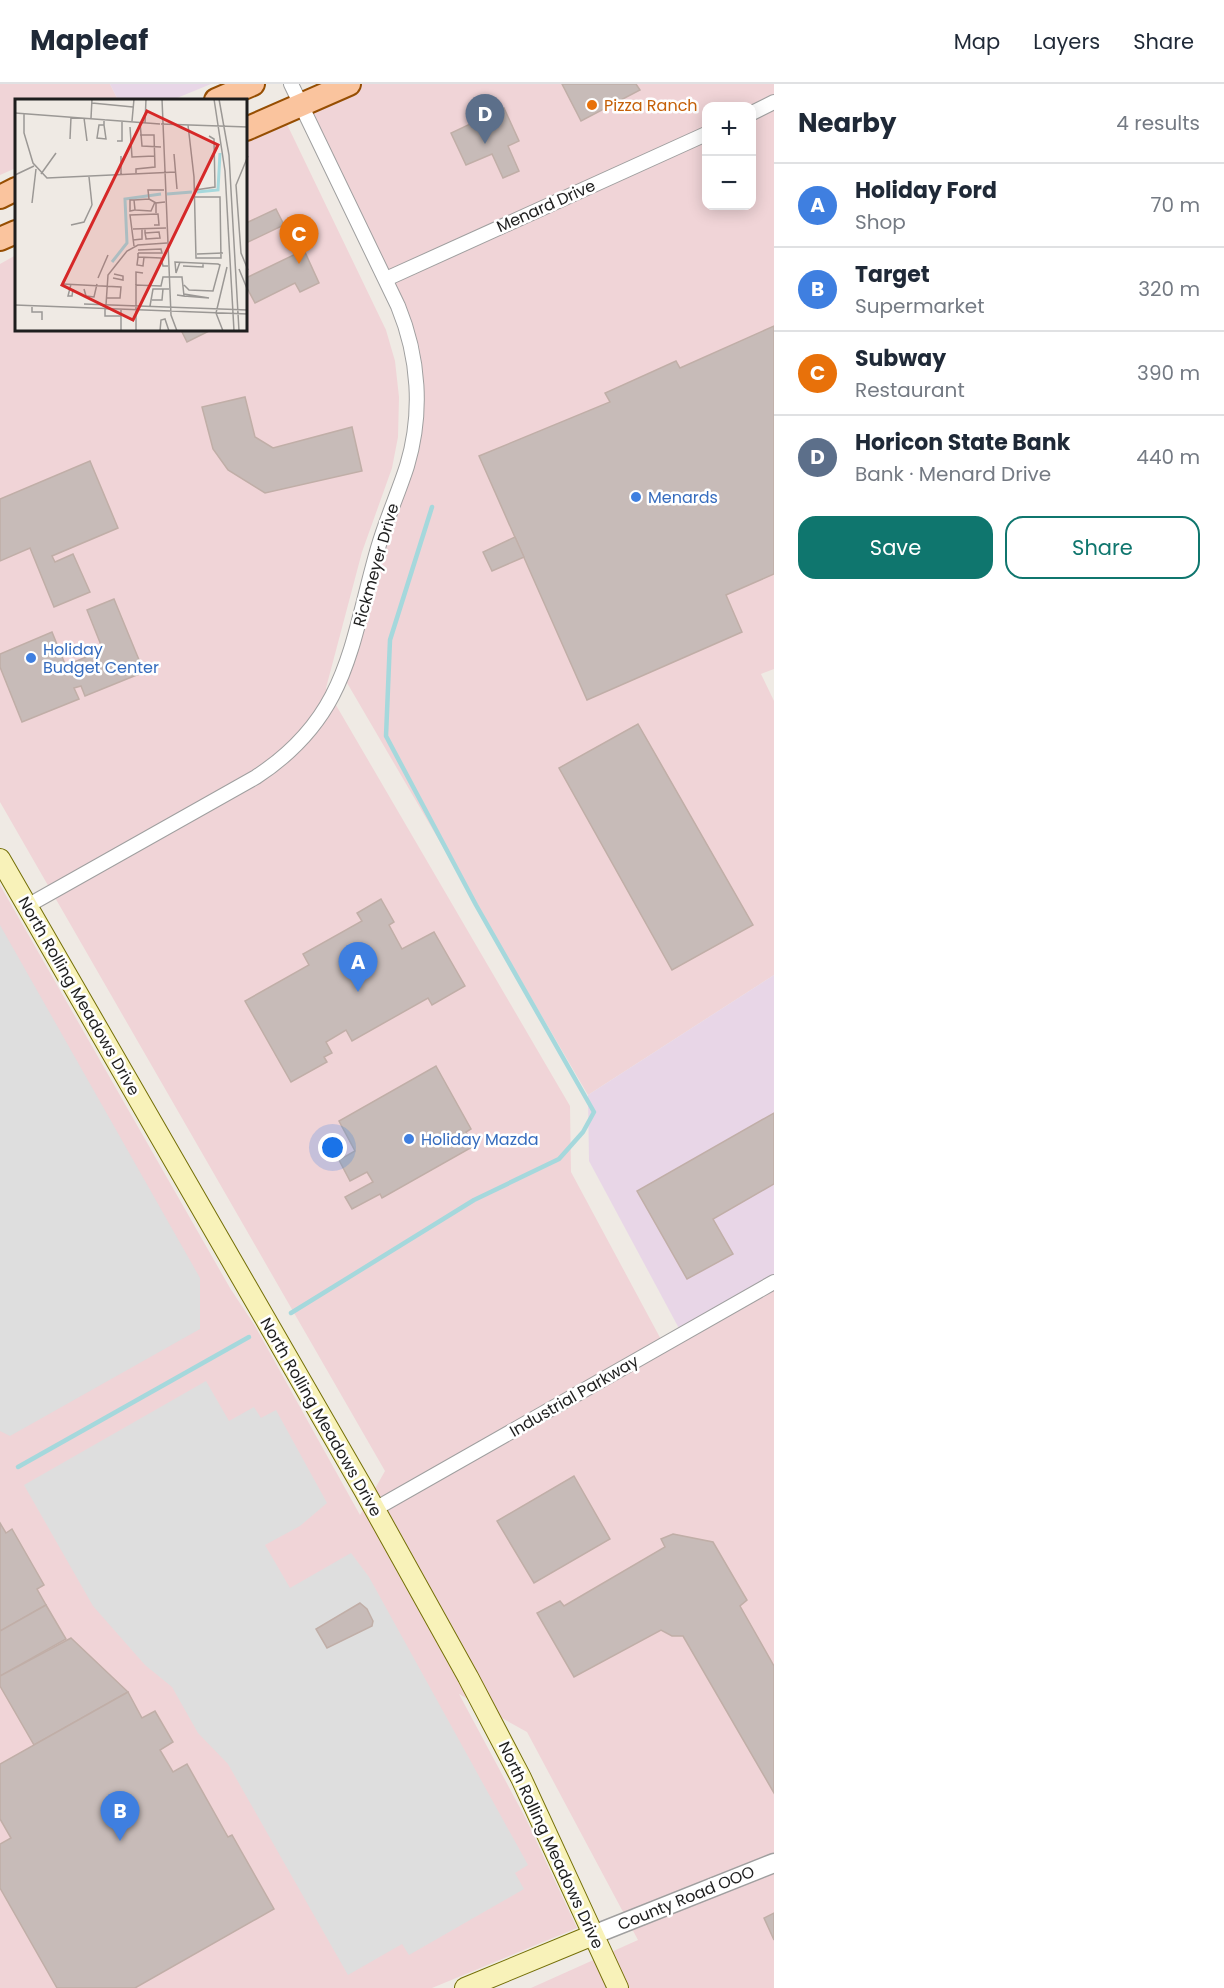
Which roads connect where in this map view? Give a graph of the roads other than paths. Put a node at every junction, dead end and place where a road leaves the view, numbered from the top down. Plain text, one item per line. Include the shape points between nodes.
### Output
1 (253, 84) edge
2 (291, 84) edge
3 (349, 84) edge
4 (218, 99) edge
5 (774, 102) edge
6 (301, 104) junction
7 (756, 111) edge
8 (248, 128) edge
9 (702, 136) edge
10 (15, 189) edge
11 (0, 196) edge
12 (15, 232) edge
13 (0, 239) edge
14 (386, 279) junction
15 (0, 859) edge
16 (27, 906) junction
17 (774, 1282) edge
18 (375, 1509) junction
19 (774, 1863) edge
20 (593, 1935) junction
21 (465, 1988) edge
22 (618, 1988) edge

1 - 4 main road
2 - 6 street, Rickmeyer Drive
3 - 6 main road
5 - 7 street
6 - 8 main road
6 - 14 street, Rickmeyer Drive
9 - 14 street, Menard Drive
10 - 11 main road
12 - 13 main road
14 - 16 street, Rickmeyer Drive via 412,350 417,386 416,426 406,469 377,550 348,663 334,696 306,736 271,767
15 - 16 main road, North Rolling Meadows Drive
16 - 18 main road, North Rolling Meadows Drive
17 - 18 street, Industrial Parkway
18 - 20 main road, North Rolling Meadows Drive via 521,1778
19 - 20 street, County Road OOO
20 - 21 main road, County Road OOO
20 - 22 main road, North Rolling Meadows Drive

